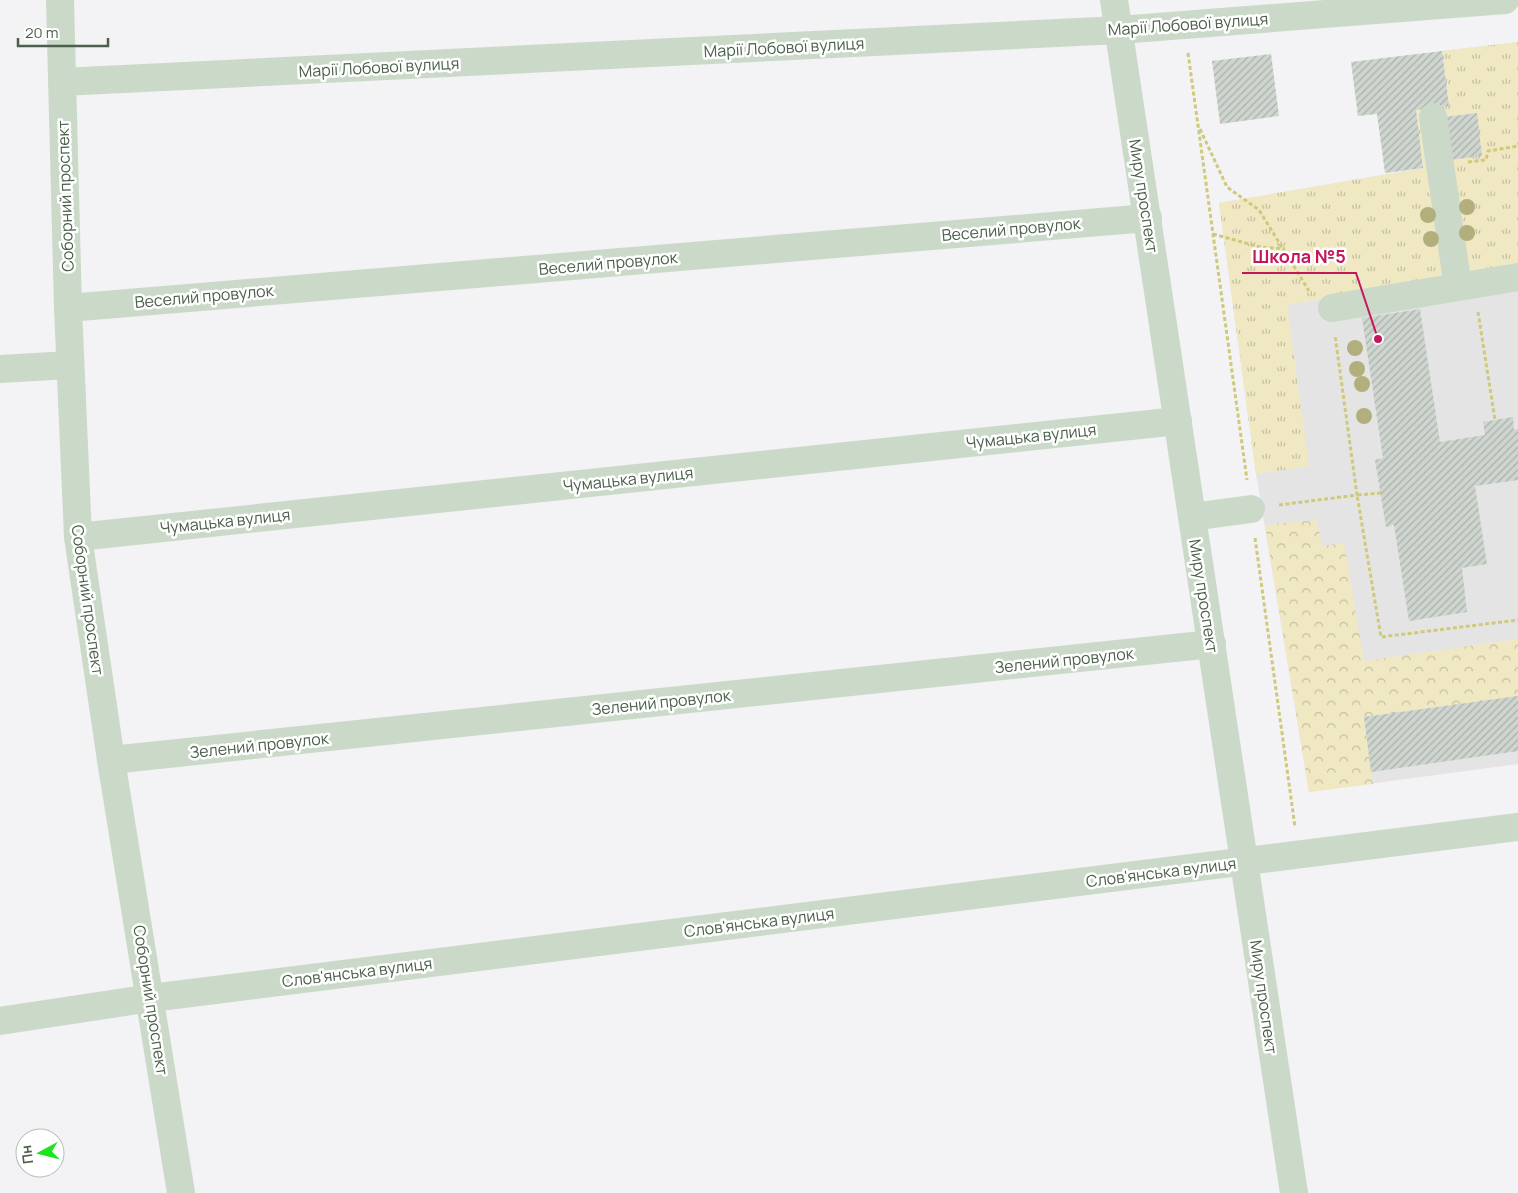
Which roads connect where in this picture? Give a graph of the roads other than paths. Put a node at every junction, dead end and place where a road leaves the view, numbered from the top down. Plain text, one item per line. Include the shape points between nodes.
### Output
1 (60, 0) edge
2 (1114, 0) edge
3 (1505, 0) edge
4 (1119, 30) junction
5 (62, 82) junction
6 (1433, 117) dead end
7 (1148, 218) junction
8 (1518, 277) edge
9 (1465, 286) junction
10 (68, 308) junction
11 (1332, 308) road end
12 (70, 365) junction
13 (0, 369) edge
14 (1178, 420) junction
15 (1251, 509) road end
16 (1192, 517) junction
17 (78, 537) junction
18 (1212, 644) junction
19 (111, 760) junction
20 (1518, 827) edge
21 (1244, 861) junction
22 (151, 998) junction
23 (0, 1021) edge
24 (182, 1193) edge
25 (1294, 1193) edge

1 - 5 street, Соборний проспект
2 - 4 street, Миру проспект
3 - 4 street, Марії Лобової вулиця
4 - 5 street, Марії Лобової вулиця
4 - 7 street, Миру проспект
5 - 10 street, Соборний проспект
6 - 9 street
7 - 10 street, Веселий провулок
7 - 14 street, Миру проспект
8 - 9 street
9 - 11 street
10 - 12 street, Соборний проспект
12 - 13 street
12 - 17 street, Соборний проспект
14 - 16 street, Миру проспект
14 - 17 street, Чумацька вулиця
15 - 16 street
16 - 18 street, Миру проспект
17 - 19 street, Соборний проспект
18 - 19 street, Зелений провулок
18 - 21 street, Миру проспект
19 - 22 street, Соборний проспект
20 - 21 street, Слов'янська вулиця
21 - 22 street, Слов'янська вулиця
21 - 25 street, Миру проспект
22 - 23 street, Слов'янська вулиця
22 - 24 street, Соборний проспект

